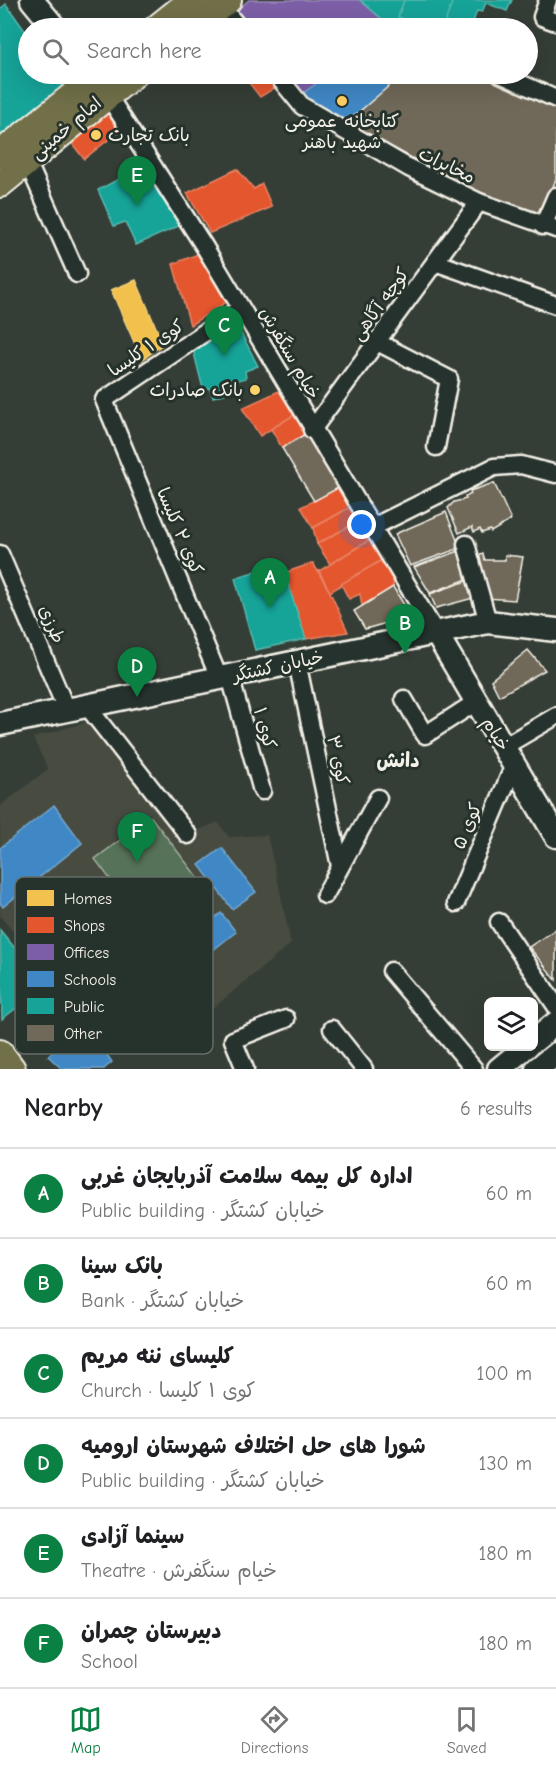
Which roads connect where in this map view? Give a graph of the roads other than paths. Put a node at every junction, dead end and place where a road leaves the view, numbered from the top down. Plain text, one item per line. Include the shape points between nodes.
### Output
1 (32, 0) edge
2 (192, 0) edge
3 (548, 0) edge
4 (225, 3) edge
5 (47, 18) edge
6 (170, 18) edge
7 (205, 18) edge
8 (233, 18) edge
9 (556, 22) edge
10 (93, 84) edge
11 (94, 84) edge
12 (101, 84) edge
13 (284, 84) edge
14 (523, 84) edge
15 (556, 99) edge
16 (0, 154) edge
17 (27, 161) junction
18 (0, 184) edge
19 (556, 196) edge
20 (479, 202) junction
21 (550, 228) edge
22 (435, 262) junction
23 (77, 274) dead end
24 (556, 305) edge
25 (241, 308) junction
26 (377, 342) junction
27 (104, 400) joint
28 (312, 430) junction
29 (436, 447) dead end
30 (556, 474) edge
31 (371, 528) junction
32 (466, 544) dead end
33 (0, 554) edge
34 (488, 622) junction
35 (556, 630) edge
36 (436, 633) junction
37 (297, 662) junction
38 (225, 677) junction
39 (404, 699) dead end
40 (476, 702) junction
41 (77, 708) junction
42 (556, 716) edge
43 (0, 724) edge
44 (509, 756) junction
45 (262, 791) dead end
46 (378, 798) dead end
47 (188, 836) dead end
48 (556, 836) edge
49 (340, 866) junction
50 (325, 895) dead end
51 (456, 903) dead end
52 (500, 922) dead end
53 (391, 971) dead end
54 (556, 1006) edge
55 (286, 1019) dead end
56 (556, 1023) edge
57 (332, 1029) dead end
58 (538, 1038) edge
59 (522, 1051) edge
60 (0, 1053) edge
61 (556, 1054) edge
62 (12, 1069) edge
63 (245, 1069) edge
64 (364, 1069) edge
65 (474, 1069) edge
66 (500, 1069) edge
67 (537, 1069) edge

1 - 5 street
2 - 6 main road
3 - 9 street via 542,17
4 - 7 main road
4 - 8 street
10 - 16 main road, امام خمینی
11 - 17 main road, امام خمینی
12 - 25 street, خیام سنگفرش
13 - 20 street, مخابرات via 302,106 409,168
14 - 15 street
17 - 18 main road, امام خمینی
17 - 23 street
19 - 21 street
20 - 21 street, مخابرات
20 - 22 street, کوچه آگاهی
22 - 24 street
22 - 26 street, کوچه آگاهی
25 - 27 street, کوی ۱ کلیسا
25 - 28 street, خیام سنگفرش
26 - 28 street, کوچه آگاهی
26 - 29 street via 449,379
27 - 38 street, کوی ۲ کلیسا
28 - 31 street, خیام سنگفرش
30 - 31 street via 521,465 494,467
31 - 36 street, خیام سنگفرش
32 - 34 street
33 - 41 street, طرزی
34 - 35 street, خیابان کشتگر
34 - 36 street, خیابان کشتگر
36 - 37 street, خیابان کشتگر
36 - 40 street, خیام
37 - 38 street, خیابان کشتگر
37 - 49 street, کوی ۳
38 - 41 street, خیابان کشتگر
38 - 45 street, کوی ۱
39 - 40 street via 425,735
40 - 44 street, خیام
41 - 43 street, خیابان کشتگر
41 - 47 street, طرزی
42 - 44 street
44 - 48 street, خیام
44 - 51 street, کوی ۵
46 - 49 street
49 - 50 street
52 - 54 street
53 - 65 street
55 - 63 street via 233,1040
56 - 58 street
57 - 64 street
59 - 66 street
60 - 62 main road
61 - 67 street

